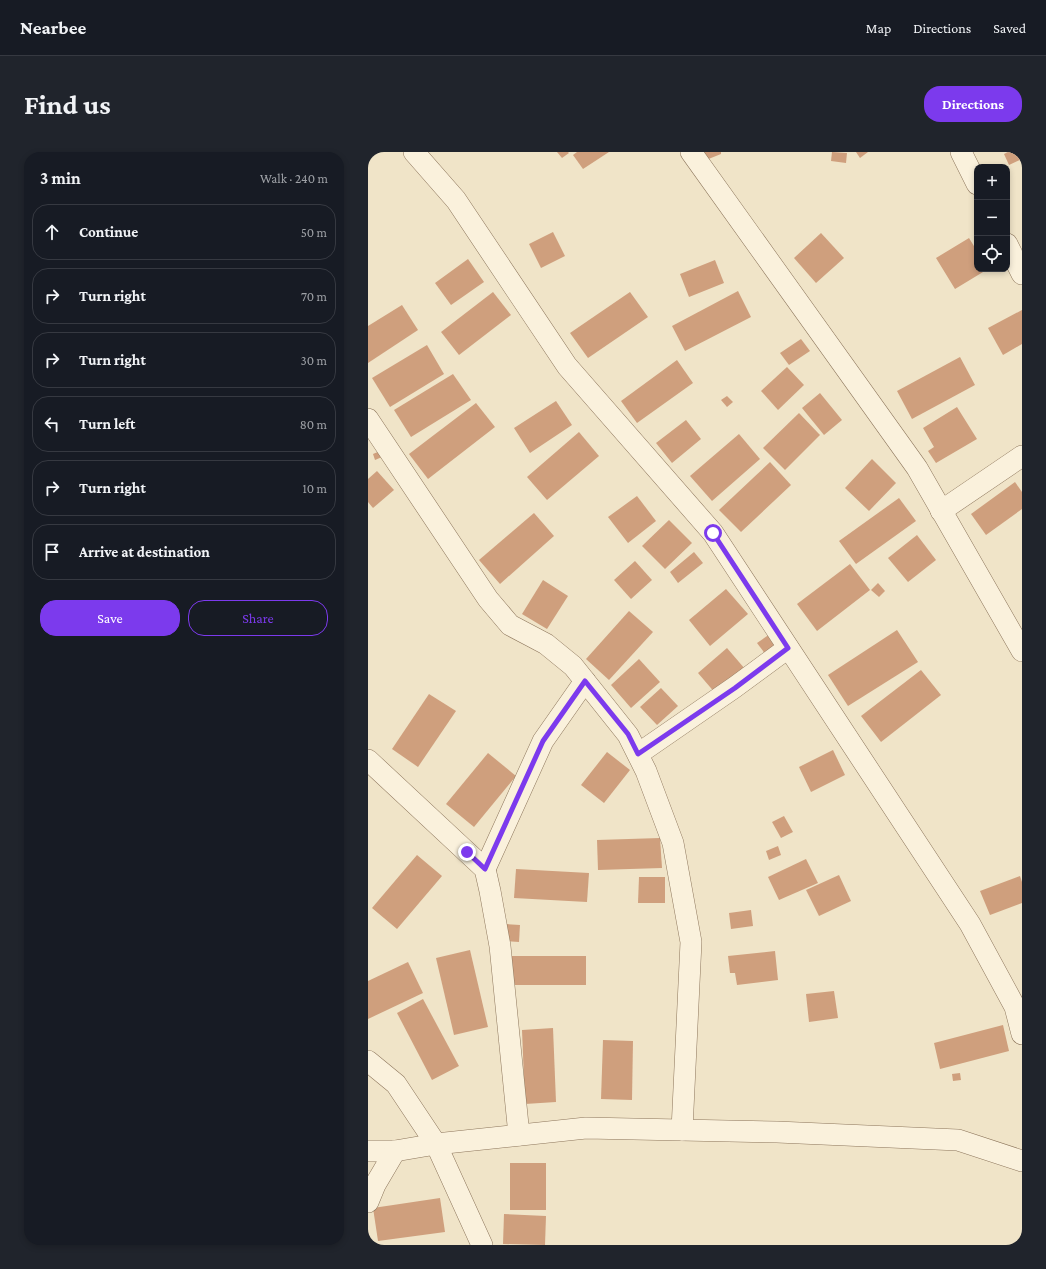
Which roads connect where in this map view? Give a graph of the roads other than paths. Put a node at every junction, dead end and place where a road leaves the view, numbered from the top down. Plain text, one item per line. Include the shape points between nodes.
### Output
1 (414, 152) edge
2 (691, 152) edge
3 (961, 152) edge
4 (974, 178) edge
5 (1010, 250) edge
6 (1022, 274) edge
7 (368, 419) edge
8 (1022, 456) edge
9 (941, 511) junction
10 (788, 648) junction
11 (1022, 651) edge
12 (585, 681) junction
13 (638, 754) junction
14 (368, 760) edge
15 (485, 869) junction
16 (1022, 1034) edge
17 (368, 1061) edge
18 (682, 1130) junction
19 (519, 1135) junction
20 (436, 1144) junction
21 (368, 1150) edge
22 (395, 1151) junction
23 (1022, 1161) edge
24 (368, 1202) edge
25 (482, 1245) edge

1 - 10 street via 456,200 567,366 713,533
2 - 9 street via 917,468
3 - 4 street
5 - 6 street
7 - 12 street via 488,599 510,625 546,644 573,666
8 - 9 street
9 - 11 street
10 - 13 street via 735,688
10 - 16 street via 970,924 1015,1007
12 - 13 street via 628,734
12 - 15 street via 543,741
13 - 18 street via 673,843 691,942
14 - 15 street
15 - 19 street via 500,946
17 - 20 street via 396,1084
18 - 19 street via 586,1128
18 - 23 street via 958,1140
19 - 20 street
20 - 22 street
20 - 25 street
21 - 22 street
22 - 24 street

